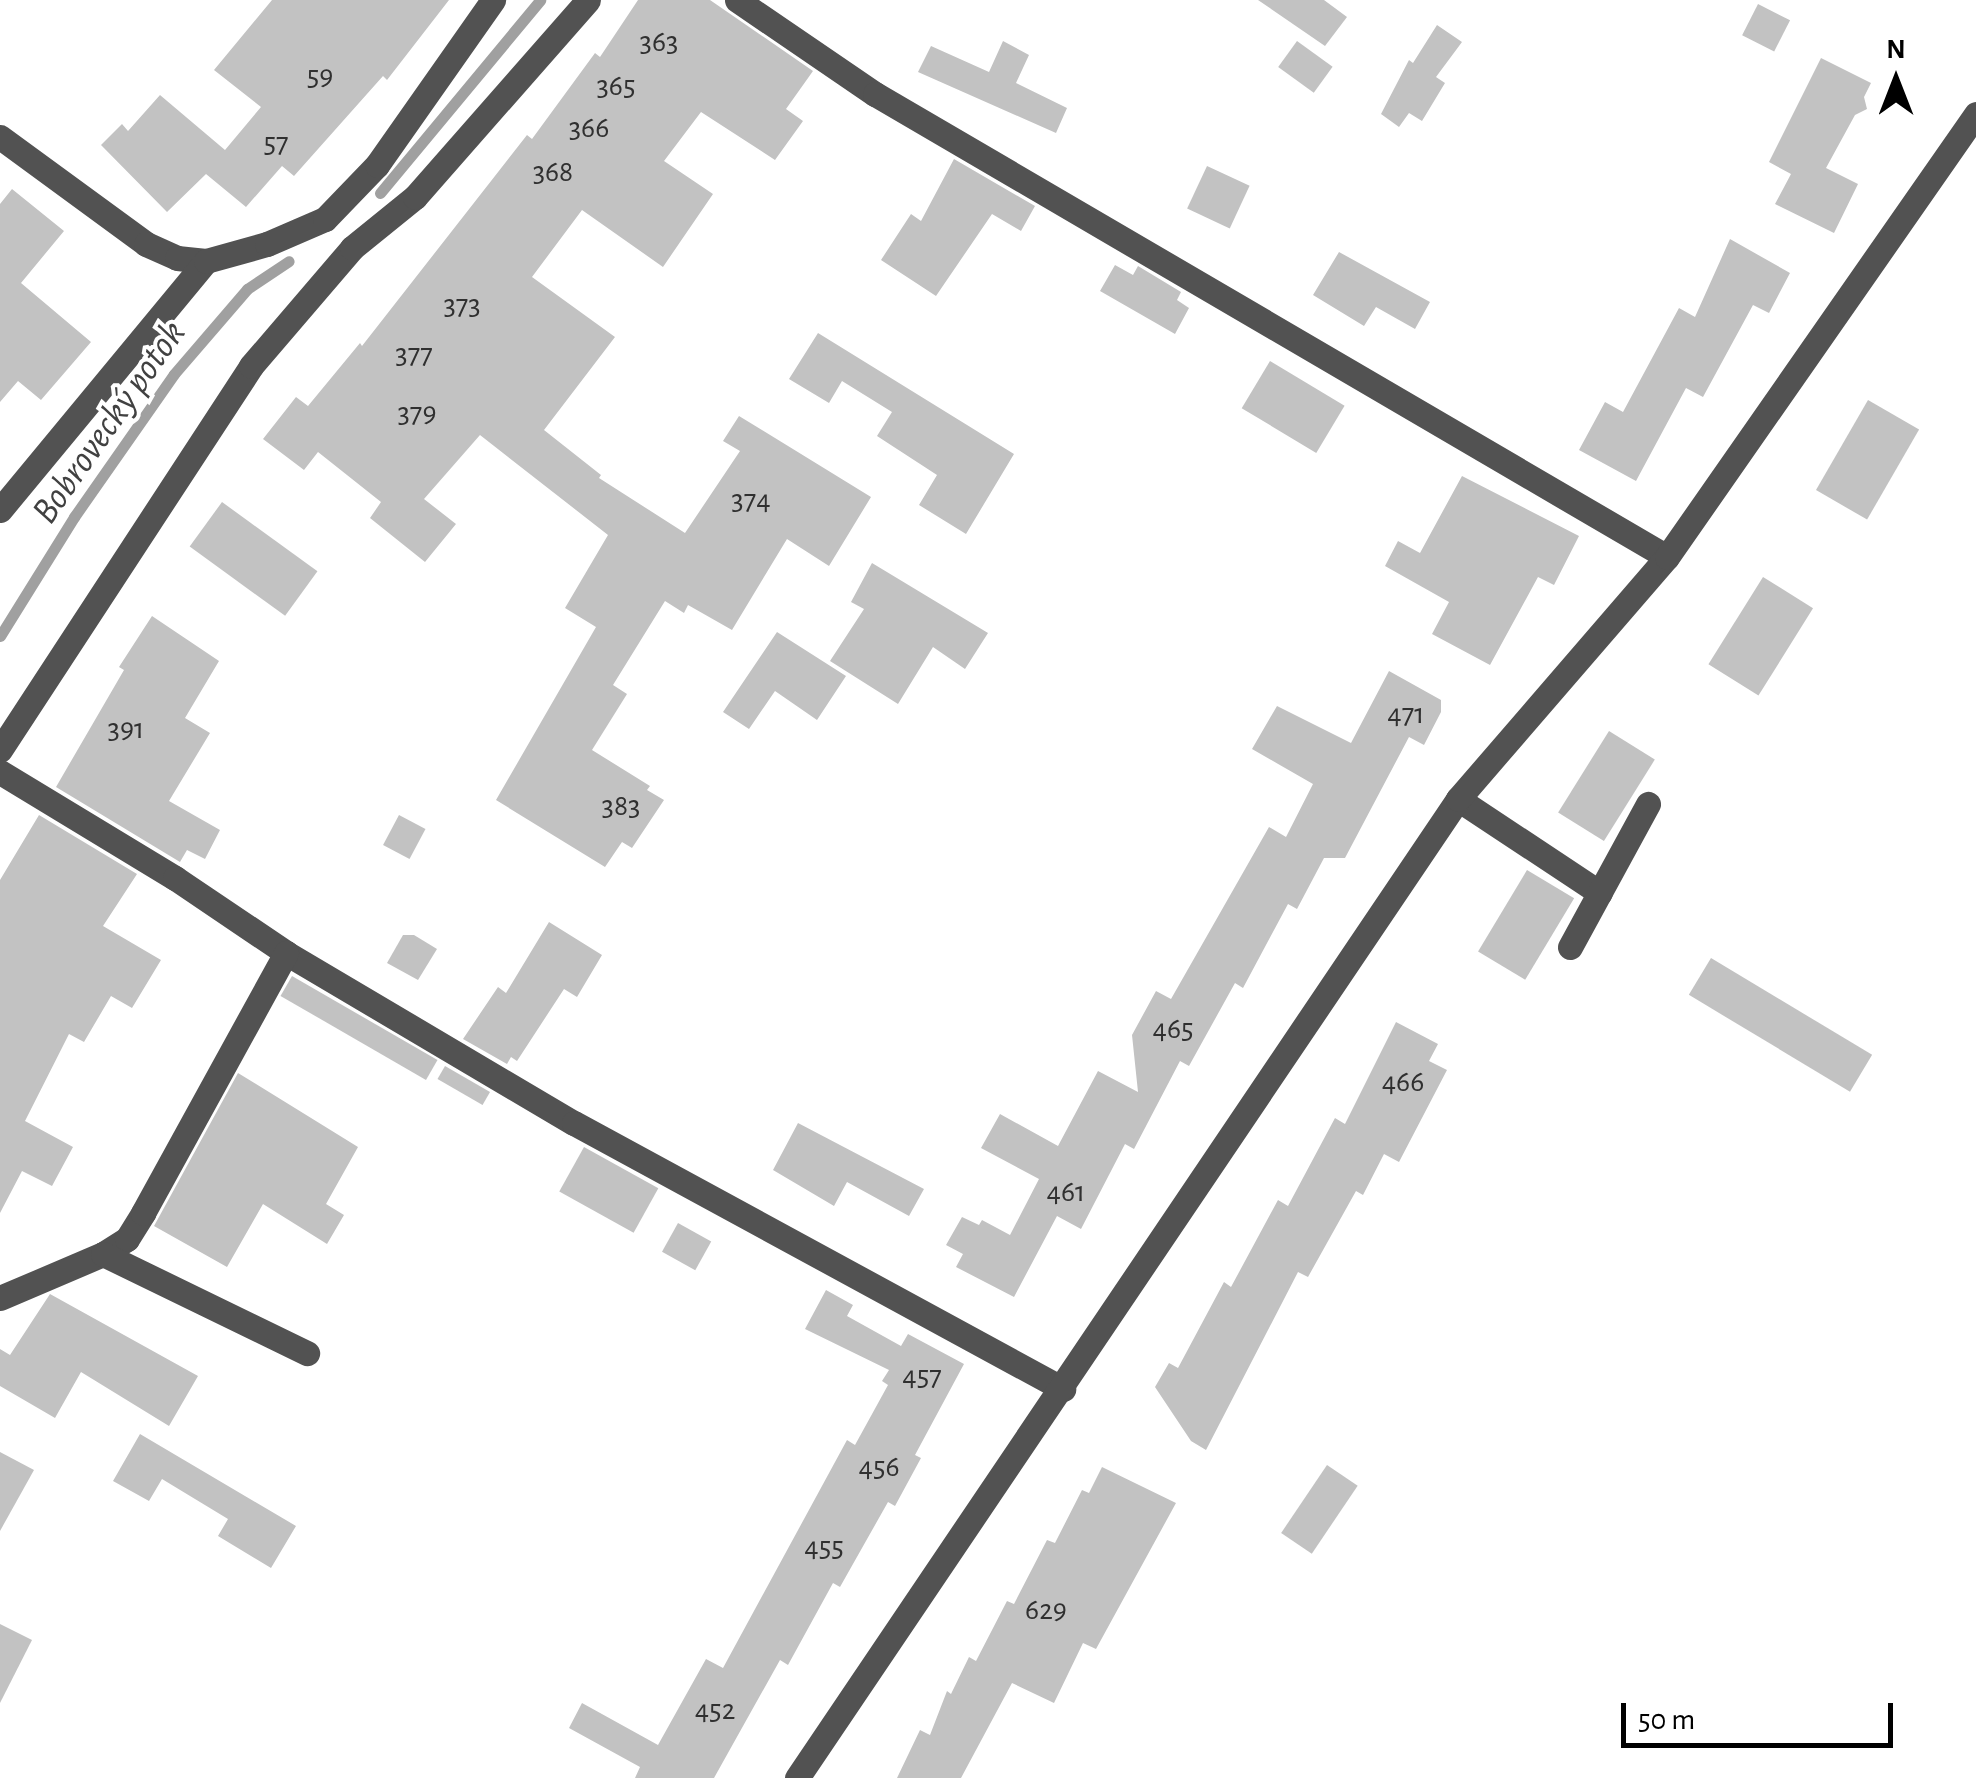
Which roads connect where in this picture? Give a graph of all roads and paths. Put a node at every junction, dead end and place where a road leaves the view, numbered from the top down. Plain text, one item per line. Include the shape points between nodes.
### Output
1 (492, 0) edge
2 (588, 0) edge
3 (736, 0) edge
4 (1976, 114) edge
5 (0, 137) edge
6 (325, 219) junction
7 (352, 248) junction
8 (206, 261) junction
9 (0, 510) edge
10 (1667, 557) junction
11 (0, 750) edge
12 (0, 772) edge
13 (1458, 798) junction
14 (1648, 804) dead end
15 (1600, 893) junction
16 (1570, 948) dead end
17 (286, 953) junction
18 (104, 1254) junction
19 (0, 1298) edge
20 (307, 1353) dead end
21 (1062, 1390) junction
22 (797, 1778) edge

1 - 6 street via 377,165
2 - 7 street via 415,198
3 - 10 street via 876,94
4 - 10 street
5 - 8 street via 146,244 177,258
6 - 7 street
6 - 8 street
7 - 11 street via 250,366
8 - 9 street
10 - 13 street
12 - 17 street
13 - 15 street
13 - 21 street
14 - 15 street
15 - 16 street
17 - 18 street via 127,1239
17 - 21 street via 574,1122
18 - 19 street
18 - 20 street
21 - 22 street

